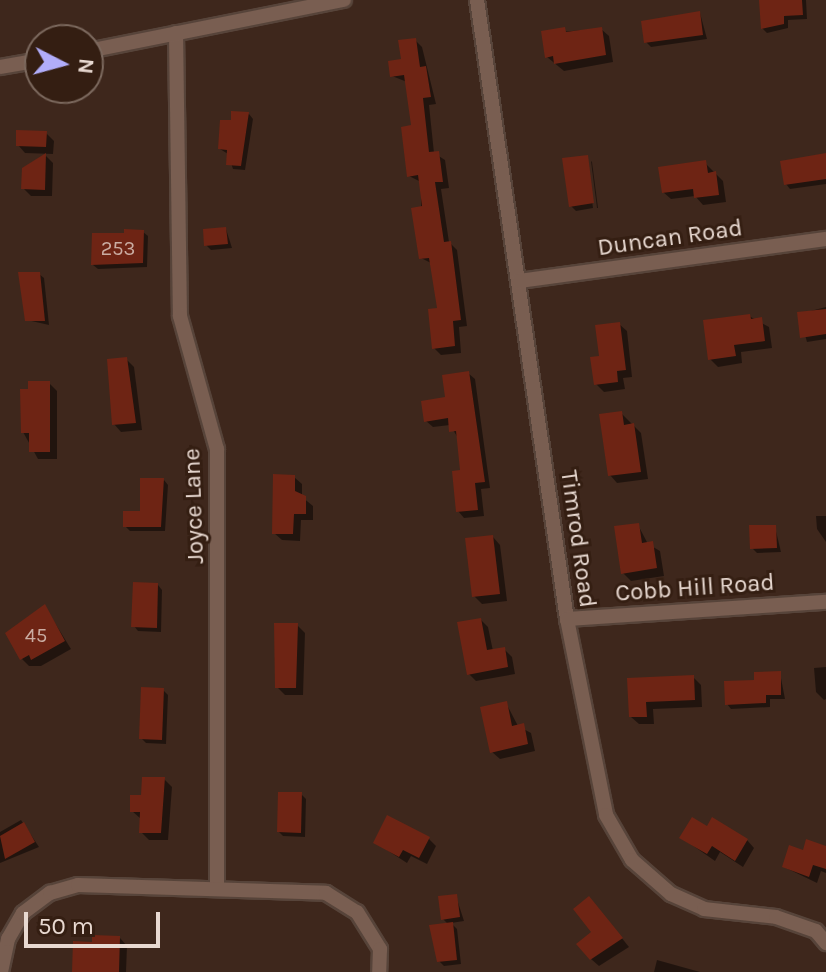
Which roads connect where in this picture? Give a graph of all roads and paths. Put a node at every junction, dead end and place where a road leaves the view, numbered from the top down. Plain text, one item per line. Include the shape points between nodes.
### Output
1 (344, 0) edge
2 (477, 0) edge
3 (176, 33) junction
4 (104, 48) edge
5 (24, 63) edge
6 (0, 67) edge
7 (826, 239) edge
8 (519, 281) junction
9 (826, 602) edge
10 (567, 619) junction
11 (217, 887) junction
12 (826, 943) edge
13 (1, 972) edge
14 (379, 972) edge

1 - 3 street
2 - 8 street, Timrod Road
3 - 4 street
3 - 11 street, Joyce Lane via 180,316 217,449
5 - 6 street
7 - 8 street, Duncan Road
8 - 10 street, Timrod Road
9 - 10 street, Cobb Hill Road
10 - 12 street, Timrod Road via 606,815 632,860 671,894 704,909 776,917 816,931
11 - 13 street via 78,885 50,893 23,913 8,939
11 - 14 street via 326,893 357,912 380,949

